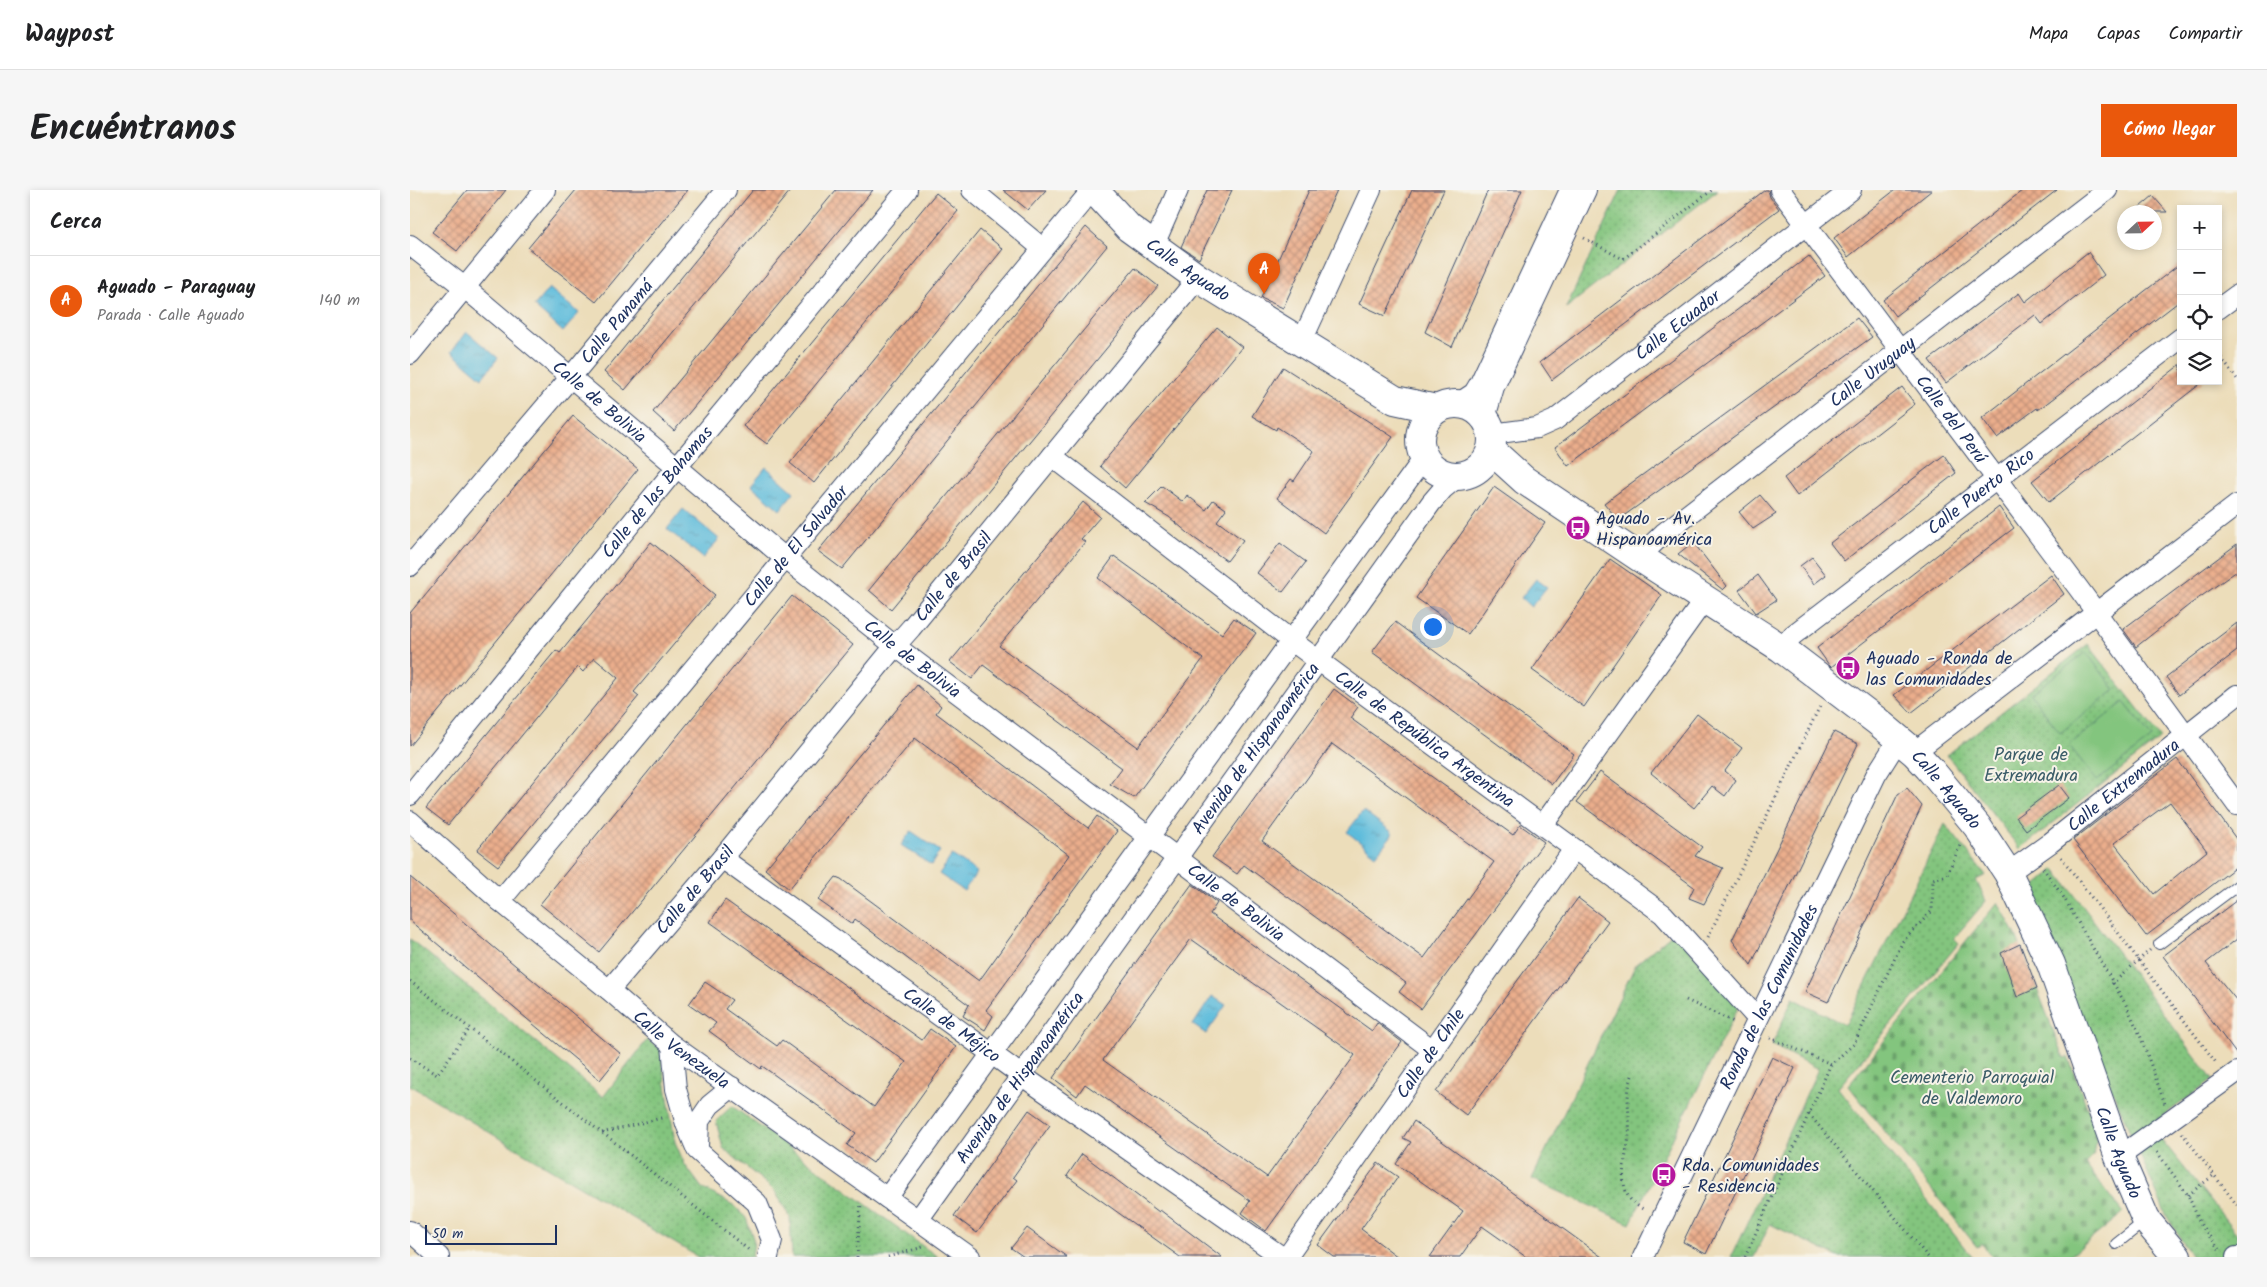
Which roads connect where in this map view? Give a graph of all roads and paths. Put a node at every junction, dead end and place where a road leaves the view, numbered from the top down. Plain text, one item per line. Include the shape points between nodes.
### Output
1 (545, 190) edge
2 (726, 190) edge
3 (907, 190) edge
4 (972, 190) edge
5 (1093, 190) edge
6 (1178, 190) edge
7 (1372, 190) edge
8 (1570, 190) edge
9 (1586, 190) edge
10 (1712, 190) edge
11 (1780, 190) edge
12 (1852, 190) edge
13 (2107, 190) edge
14 (1807, 226) junction
15 (1568, 229) junction
16 (410, 245) edge
17 (1153, 247) junction
18 (1042, 248) junction
19 (1198, 278) junction
20 (464, 288) junction
21 (2237, 295) edge
22 (2222, 306) edge
23 (2178, 340) edge
24 (1301, 343) junction
25 (1901, 351) junction
26 (410, 354) edge
27 (2222, 359) edge
28 (570, 378) junction
29 (2237, 379) edge
30 (1395, 400) junction
31 (1447, 406) junction
32 (1422, 447) junction
33 (1481, 450) junction
34 (1052, 456) junction
35 (677, 467) junction
36 (1997, 479) junction
37 (2237, 505) edge
38 (1639, 557) junction
39 (786, 559) junction
40 (410, 566) edge
41 (1705, 599) junction
42 (2097, 613) junction
43 (1292, 641) junction
44 (894, 646) junction
45 (1781, 648) junction
46 (1318, 660) junction
47 (1830, 686) junction
48 (2237, 695) edge
49 (2186, 737) junction
50 (1907, 746) junction
51 (410, 795) edge
52 (2237, 805) edge
53 (1972, 820) junction
54 (410, 821) edge
55 (1543, 824) junction
56 (1149, 838) junction
57 (2050, 843) junction
58 (1574, 849) junction
59 (2034, 856) junction
60 (722, 858) junction
61 (1178, 858) junction
62 (2008, 873) junction
63 (2237, 886) edge
64 (500, 901) junction
65 (2158, 944) dead end
66 (1700, 954) junction
67 (2139, 958) junction
68 (410, 981) edge
69 (2112, 984) junction
70 (609, 990) junction
71 (1686, 1000) dead end
72 (1754, 1024) junction
73 (470, 1028) junction
74 (672, 1045) junction
75 (1434, 1051) junction
76 (992, 1054) junction
77 (410, 1058) edge
78 (1831, 1064) junction
79 (1021, 1075) junction
80 (2232, 1075) edge
81 (1632, 1076) dead end
82 (732, 1087) junction
83 (1808, 1114) junction
84 (669, 1116) dead end
85 (2171, 1119) junction
86 (602, 1133) junction
87 (2147, 1137) junction
88 (697, 1150) junction
89 (2119, 1157) junction
90 (2214, 1175) junction
91 (2188, 1195) junction
92 (887, 1198) junction
93 (861, 1201) dead end
94 (2237, 1205) edge
95 (1661, 1218) junction
96 (918, 1220) junction
97 (2146, 1220) junction
98 (410, 1232) edge
99 (2116, 1244) dead end
100 (924, 1247) dead end
101 (2231, 1254) edge
102 (761, 1255) edge
103 (1646, 1256) edge
104 (439, 1257) edge
105 (857, 1257) edge
106 (888, 1257) edge
107 (970, 1257) edge
108 (1282, 1257) edge
109 (1287, 1257) edge
110 (1745, 1257) edge
111 (1928, 1257) edge
112 (2177, 1257) edge

1 - 20 street
2 - 28 street, Calle Panamá
3 - 35 street, Calle de las Bahamas
4 - 18 street
5 - 17 street, Calle Aguado via 1129,228
5 - 18 street, Calle de El Salvador
6 - 17 street
7 - 24 street
8 - 31 street via 1480,383 1474,393
9 - 15 street
10 - 15 path via 1623,259
11 - 14 street, Calle del Perú
12 - 14 street, Calle Ecuador
13 - 25 street, Calle Uruguay
14 - 25 street, Calle del Perú
14 - 33 street, Calle Ecuador via 1555,420
15 - 33 street via 1494,387
16 - 20 street, Calle de Bolivia
17 - 19 street, Calle Aguado
18 - 39 street, Calle de El Salvador
19 - 24 street, Calle Aguado
19 - 34 street, Calle de Brasil
20 - 26 street
20 - 28 street, Calle de Bolivia
21 - 22 street
23 - 36 street, Calle Puerto Rico
24 - 30 street, Calle Aguado
25 - 36 street, Calle del Perú
25 - 38 street, Calle Uruguay via 1664,533
27 - 29 path
28 - 35 street, Calle de Bolivia
28 - 40 street, Calle Panamá
30 - 31 street, Calle Aguado
30 - 32 street, Calle Aguado
31 - 32 street via 1428,417 1422,426
31 - 33 street via 1478,410
32 - 33 street via 1439,472
32 - 43 street, Avenida de Hispanoamérica
33 - 38 street, Calle Aguado via 1496,472 1524,480
33 - 46 street, Avenida de Hispanoamérica via 1431,503
34 - 43 street, Calle de República Argentina
34 - 44 street, Calle de Brasil
35 - 39 street, Calle de Bolivia
35 - 51 street, Calle de las Bahamas
36 - 42 street, Calle del Perú
36 - 45 street, Calle Puerto Rico
37 - 42 street, Ronda de las Comunidades
38 - 41 street, Calle Aguado
39 - 44 street, Calle de Bolivia
39 - 64 street, Calle de El Salvador
41 - 45 street, Calle Aguado
41 - 55 street
42 - 49 street, Calle del Perú
42 - 50 street, Ronda de las Comunidades via 1926,743
43 - 46 street, Calle de República Argentina
43 - 56 street, Avenida de Hispanoamérica
44 - 56 street, Calle de Bolivia
44 - 60 street, Calle de Brasil
45 - 47 street, Calle Aguado
46 - 55 street, Calle de República Argentina
46 - 61 street, Avenida de Hispanoamérica
47 - 50 street, Calle Aguado
47 - 66 path
48 - 49 street, Calle Extremadura
49 - 52 street, Calle del Perú
49 - 57 street, Calle Extremadura
50 - 53 street, Calle Aguado
50 - 72 street, Ronda de las Comunidades via 1876,775
53 - 62 street, Calle Aguado
53 - 78 path via 1947,875 1933,879 1932,911 1904,941 1854,1044
54 - 64 street, Calle Venezuela
55 - 58 street, Calle de República Argentina
56 - 61 street, Calle de Bolivia
56 - 76 street, Avenida de Hispanoamérica
57 - 59 street, Calle Extremadura
57 - 67 path
58 - 66 street, Calle de República Argentina via 1664,914
58 - 75 street, Calle de Chile
59 - 62 street, Calle Extremadura
59 - 69 path via 2064,898
60 - 70 street, Calle de Brasil
60 - 76 street, Calle de Méjico
61 - 75 street, Calle de Bolivia
61 - 79 street, Avenida de Hispanoamérica
62 - 89 street, Calle Aguado via 2051,964
63 - 65 lane
64 - 70 street, Calle Venezuela
66 - 72 street, Calle de República Argentina
67 - 69 path
67 - 80 path
68 - 73 path
69 - 85 path via 2140,1035
70 - 74 street, Calle Venezuela
71 - 72 path
72 - 78 path
72 - 95 street, Ronda de las Comunidades
73 - 77 path via 436,1075
73 - 86 path
74 - 82 street, Calle Venezuela
74 - 88 street via 676,1090
75 - 109 street, Calle de Chile
76 - 79 street, Calle de Méjico
76 - 92 street, Avenida de Hispanoamérica
78 - 83 path
79 - 96 street, Avenida de Hispanoamérica
79 - 108 street, Calle de Méjico
80 - 85 street
81 - 95 path via 1626,1098 1630,1129 1623,1172 1624,1187 1636,1206
82 - 88 street via 710,1105 699,1121
82 - 92 street, Calle Venezuela
83 - 110 path
83 - 111 path
84 - 86 path
85 - 87 street
85 - 90 path
86 - 102 path
87 - 89 street
87 - 91 path
88 - 102 street via 757,1203 772,1240
89 - 97 street, Calle Aguado
90 - 91 path
90 - 94 path
91 - 101 path via 2201,1225
92 - 96 street, Calle Venezuela
93 - 105 path
95 - 103 street, Ronda de las Comunidades
96 - 107 street, Calle Venezuela
97 - 99 lane
97 - 112 street, Calle Aguado
98 - 104 street
100 - 106 path

